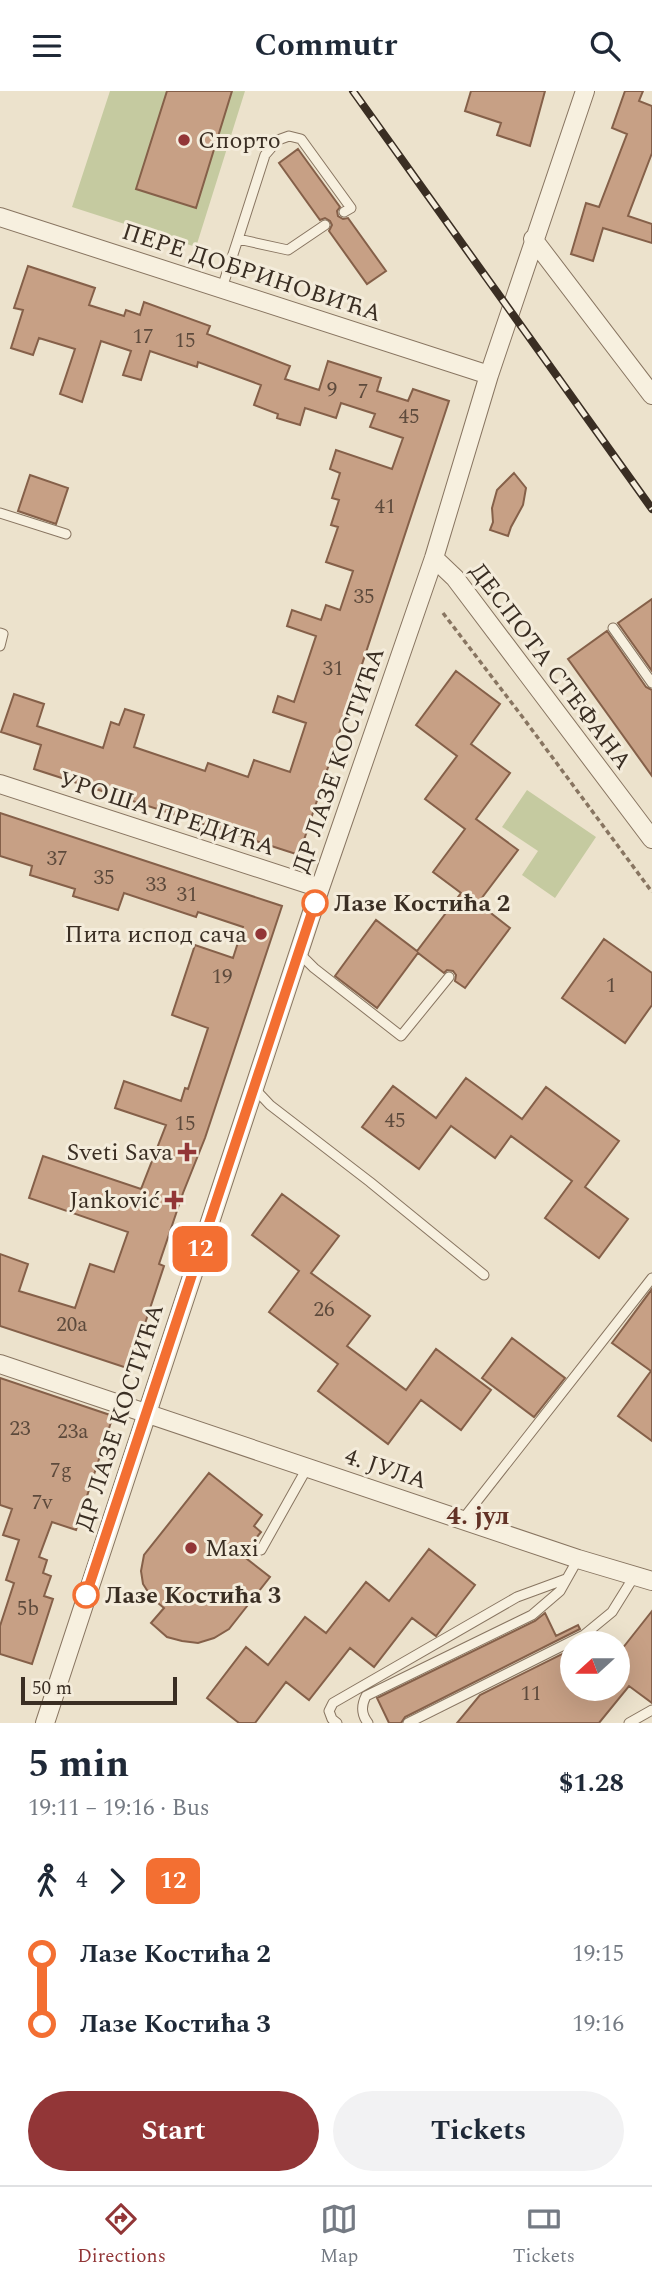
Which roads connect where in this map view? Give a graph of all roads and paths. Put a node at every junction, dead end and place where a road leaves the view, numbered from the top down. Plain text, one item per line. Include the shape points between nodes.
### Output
1 (584, 91) edge
2 (344, 212) dead end
3 (0, 217) edge
4 (324, 225) dead end
5 (238, 239) junction
6 (533, 239) junction
7 (222, 288) junction
8 (489, 375) junction
9 (652, 395) edge
10 (0, 513) edge
11 (66, 534) dead end
12 (434, 558) junction
13 (443, 613) dead end
14 (612, 628) dead end
15 (0, 633) edge
16 (0, 646) edge
17 (652, 683) edge
18 (0, 784) edge
19 (652, 839) edge
20 (320, 888) junction
21 (652, 892) edge
22 (299, 953) junction
23 (449, 977) dead end
24 (254, 1088) junction
25 (484, 1275) dead end
26 (652, 1278) edge
27 (0, 1364) edge
28 (146, 1412) junction
29 (307, 1468) junction
30 (463, 1519) junction
31 (261, 1550) dead end
32 (578, 1559) junction
33 (635, 1575) junction
34 (566, 1579) junction
35 (652, 1581) edge
36 (652, 1710) edge
37 (45, 1723) edge
38 (337, 1723) edge
39 (368, 1723) edge
40 (408, 1723) edge
41 (629, 1723) edge

1 - 6 street, ДР ЛАЗЕ КОСТИЋА
2 - 5 lane via 351,208 309,149 301,139 289,136 278,140 265,155
3 - 7 street, ПЕРЕ ДОБРИНОВИЋА
4 - 5 lane via 288,250
5 - 7 lane
6 - 8 street, ДР ЛАЗЕ КОСТИЋА
6 - 9 street
7 - 8 street, ПЕРЕ ДОБРИНОВИЋА
8 - 12 street, ДР ЛАЗЕ КОСТИЋА
10 - 11 lane
12 - 19 street, ДЕСПОТА СТЕФАНА via 455,578
12 - 20 street, ДР ЛАЗЕ КОСТИЋА
13 - 21 path
14 - 17 lane
15 - 16 lane via 4,634
18 - 20 street, УРОША ПРЕДИЋА
20 - 22 street, ДР ЛАЗЕ КОСТИЋА
22 - 23 lane via 401,1036
22 - 24 street, ДР ЛАЗЕ КОСТИЋА
24 - 25 lane
24 - 28 street, ДР ЛАЗЕ КОСТИЋА
26 - 30 lane
27 - 28 street, 4. ЈУЛА
28 - 29 street, 4. ЈУЛА
28 - 37 street, ДР ЛАЗЕ КОСТИЋА
29 - 30 street, 4. ЈУЛА
29 - 31 lane
30 - 32 street, 4. ЈУЛА
32 - 33 street, 4. ЈУЛА
32 - 34 lane
33 - 35 street, 4. ЈУЛА
33 - 40 lane via 612,1612 584,1636
34 - 38 lane via 517,1597 333,1703 329,1711
34 - 39 lane via 532,1615 366,1696 362,1705
36 - 41 lane

